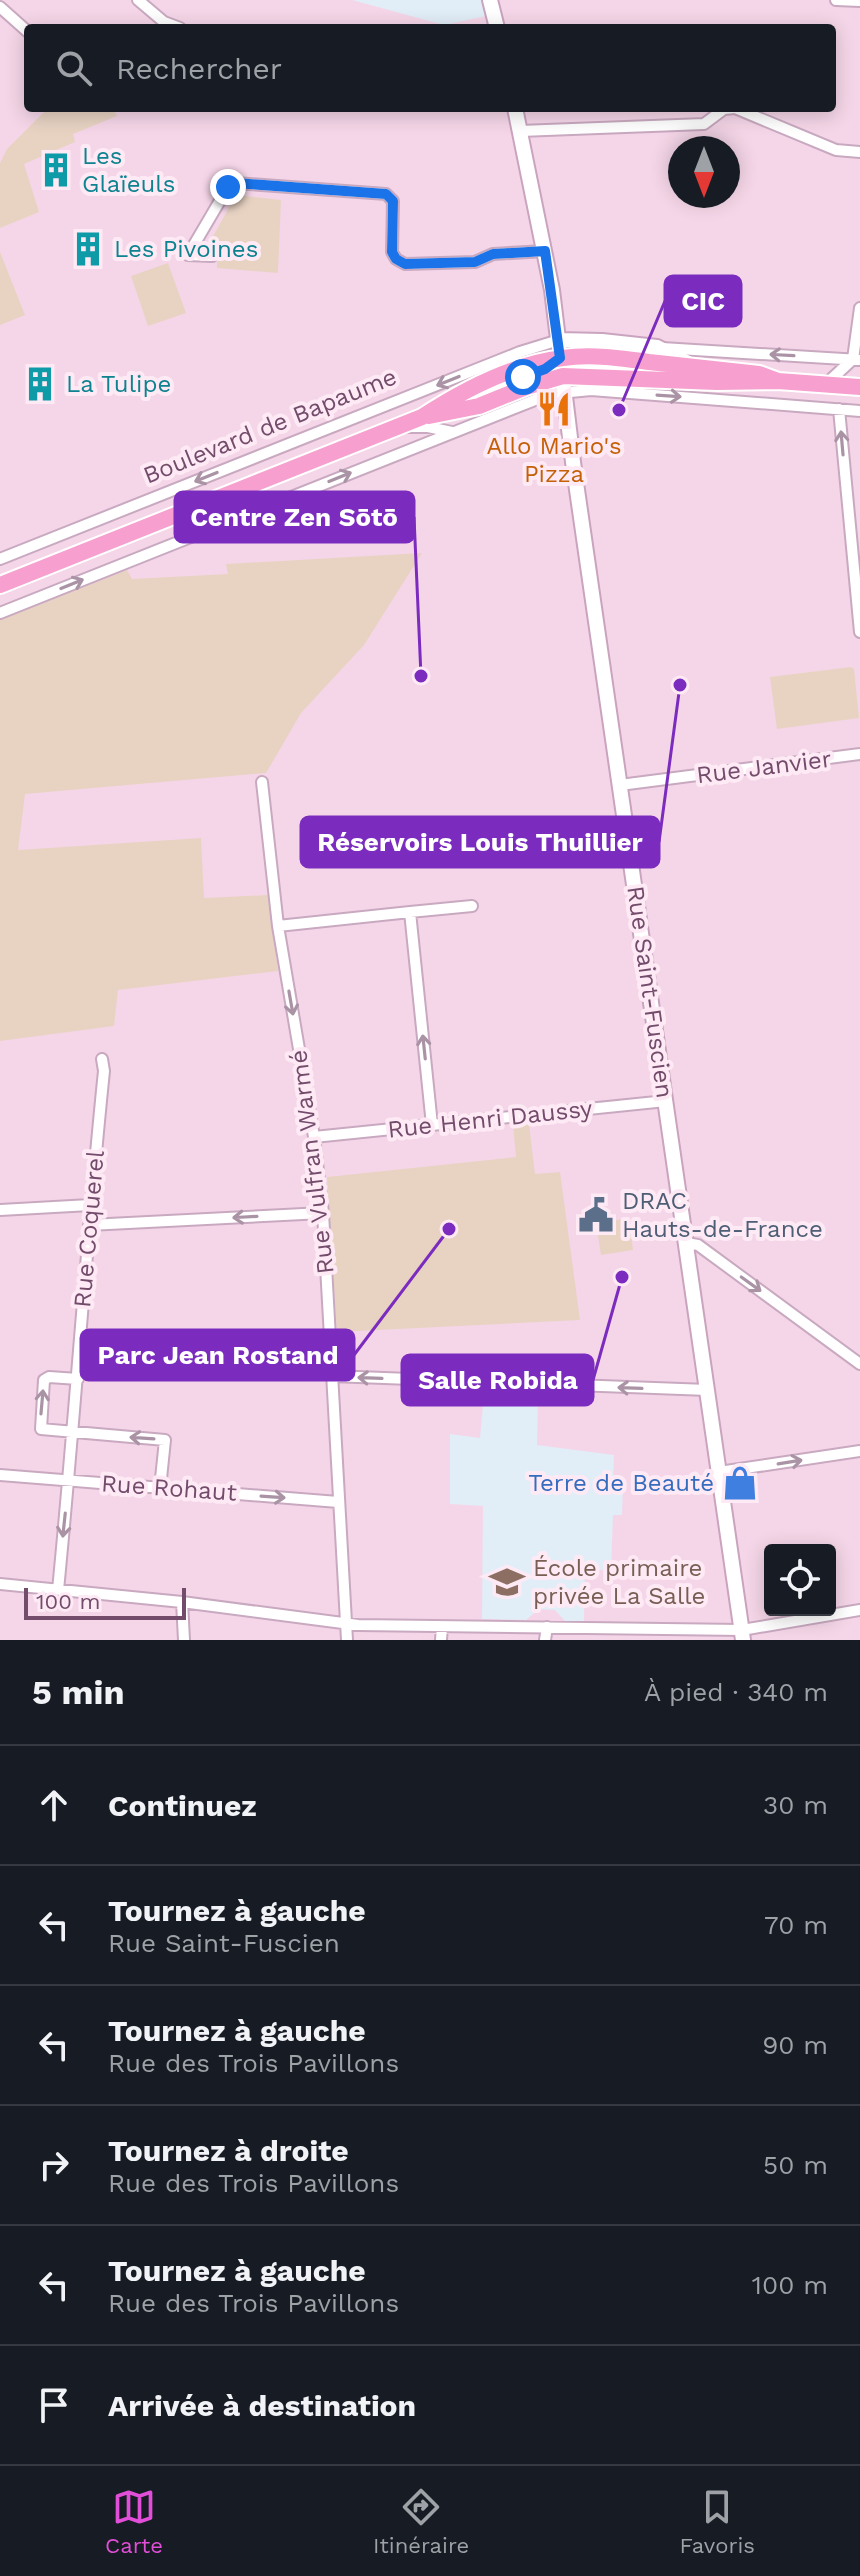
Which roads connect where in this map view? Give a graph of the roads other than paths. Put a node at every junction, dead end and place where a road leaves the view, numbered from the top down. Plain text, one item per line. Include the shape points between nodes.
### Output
1 (138, 0) edge
2 (490, 0) edge
3 (836, 0) edge
4 (860, 1) edge
5 (0, 7) edge
6 (169, 24) edge
7 (496, 24) edge
8 (24, 28) edge
9 (516, 112) edge
10 (720, 112) edge
11 (745, 112) edge
12 (520, 131) junction
13 (860, 152) edge
14 (545, 251) junction
15 (212, 256) dead end
16 (860, 308) edge
17 (559, 340) junction
18 (657, 347) junction
19 (560, 358) junction
20 (856, 359) edge
21 (696, 367) junction
22 (778, 381) junction
23 (564, 383) junction
24 (826, 384) junction
25 (860, 387) edge
26 (839, 409) junction
27 (860, 411) edge
28 (445, 414) junction
29 (422, 417) junction
30 (393, 428) junction
31 (454, 432) junction
32 (0, 559) edge
33 (0, 585) edge
34 (0, 613) edge
35 (860, 632) edge
36 (860, 754) edge
37 (262, 782) dead end
38 (620, 785) junction
39 (472, 906) dead end
40 (410, 912) junction
41 (278, 926) junction
42 (102, 1059) dead end
43 (666, 1101) junction
44 (432, 1125) junction
45 (314, 1137) junction
46 (90, 1205) junction
47 (0, 1210) edge
48 (323, 1213) junction
49 (89, 1225) junction
50 (686, 1243) junction
51 (860, 1364) edge
52 (331, 1376) junction
53 (78, 1379) junction
54 (708, 1390) junction
55 (71, 1434) junction
56 (860, 1451) edge
57 (719, 1472) junction
58 (0, 1475) edge
59 (68, 1481) junction
60 (160, 1488) junction
61 (338, 1502) junction
62 (0, 1584) edge
63 (58, 1590) junction
64 (182, 1602) junction
65 (860, 1610) edge
66 (347, 1624) junction
67 (442, 1627) junction
68 (547, 1627) junction
69 (743, 1635) edge
70 (184, 1640) edge
71 (347, 1640) edge
72 (441, 1640) edge
73 (545, 1640) edge

1 - 6 street
2 - 7 main road
3 - 4 street
5 - 8 street
9 - 12 main road, Rue Saint-Fuscien
10 - 12 street via 704,124
11 - 13 street via 836,150
12 - 14 main road, Rue Saint-Fuscien
14 - 15 street via 493,254 475,262 405,264 392,252 393,201 386,194 235,183 188,255
14 - 17 main road, Rue Saint-Fuscien
16 - 20 street
17 - 18 main road
17 - 19 main road, Rue Saint-Fuscien
17 -> 32 street, Boulevard de Bapaume
20 -> 18 street
18 - 21 main road
19 - 21 main road, Boulevard de Bapaume
19 - 23 main road, Rue Saint-Fuscien
19 - 28 main road
19 - 29 main road, Boulevard de Bapaume via 465,391
20 - 24 street
21 - 22 main road, Boulevard de Bapaume
21 - 23 main road via 682,372 577,366
22 - 23 main road
22 - 24 main road
23 -> 26 street via 591,390
23 - 28 main road, Boulevard de Bapaume
23 - 31 street via 550,394
23 - 38 main road, Rue Saint-Fuscien
24 - 25 main road
26 - 27 street
35 -> 26 street
28 - 29 main road, Boulevard de Bapaume
29 - 30 main road, Boulevard de Bapaume
30 - 31 street
30 - 33 main road, Boulevard de Bapaume
34 -> 31 street
36 - 38 street, Rue Janvier
37 - 41 street, Rue Vulfran Warmé
38 - 43 main road, Rue Saint-Fuscien
39 - 40 street
40 - 41 street
44 -> 40 street
41 -> 45 street, Rue Vulfran Warmé
42 - 46 street, Rue Coquerel
43 - 44 street, Rue Henri Daussy
43 - 50 main road, Rue Saint-Fuscien
44 - 45 street, Rue Henri Daussy
45 - 48 street, Rue Vulfran Warmé
46 - 47 street
46 - 49 street, Rue Coquerel
48 -> 49 street
48 - 52 street, Rue Vulfran Warmé
49 - 53 street, Rue Coquerel
50 -> 51 street via 698,1245
50 - 54 main road, Rue Saint-Fuscien
54 -> 52 street
52 - 61 street, Rue Vulfran Warmé
53 - 55 street, Rue Coquerel
55 -> 53 street via 41,1429 44,1380
54 - 57 main road, Rue Saint-Fuscien
55 - 59 street, Rue Coquerel
60 -> 55 street via 165,1440
57 -> 56 street
57 - 69 main road, Rue Saint-Fuscien
58 - 59 street, Rue Rohaut
59 - 60 street, Rue Rohaut
59 -> 63 street, Rue Coquerel
60 -> 61 street, Rue Rohaut
61 - 66 street, Rue Vulfran Warmé
62 - 63 street
63 - 64 street
64 - 66 street
64 - 70 street
65 - 69 street
66 - 67 street
66 - 71 street, Rue Vulfran Warmé
67 - 68 street
67 - 72 street
68 - 69 street
68 - 73 street

